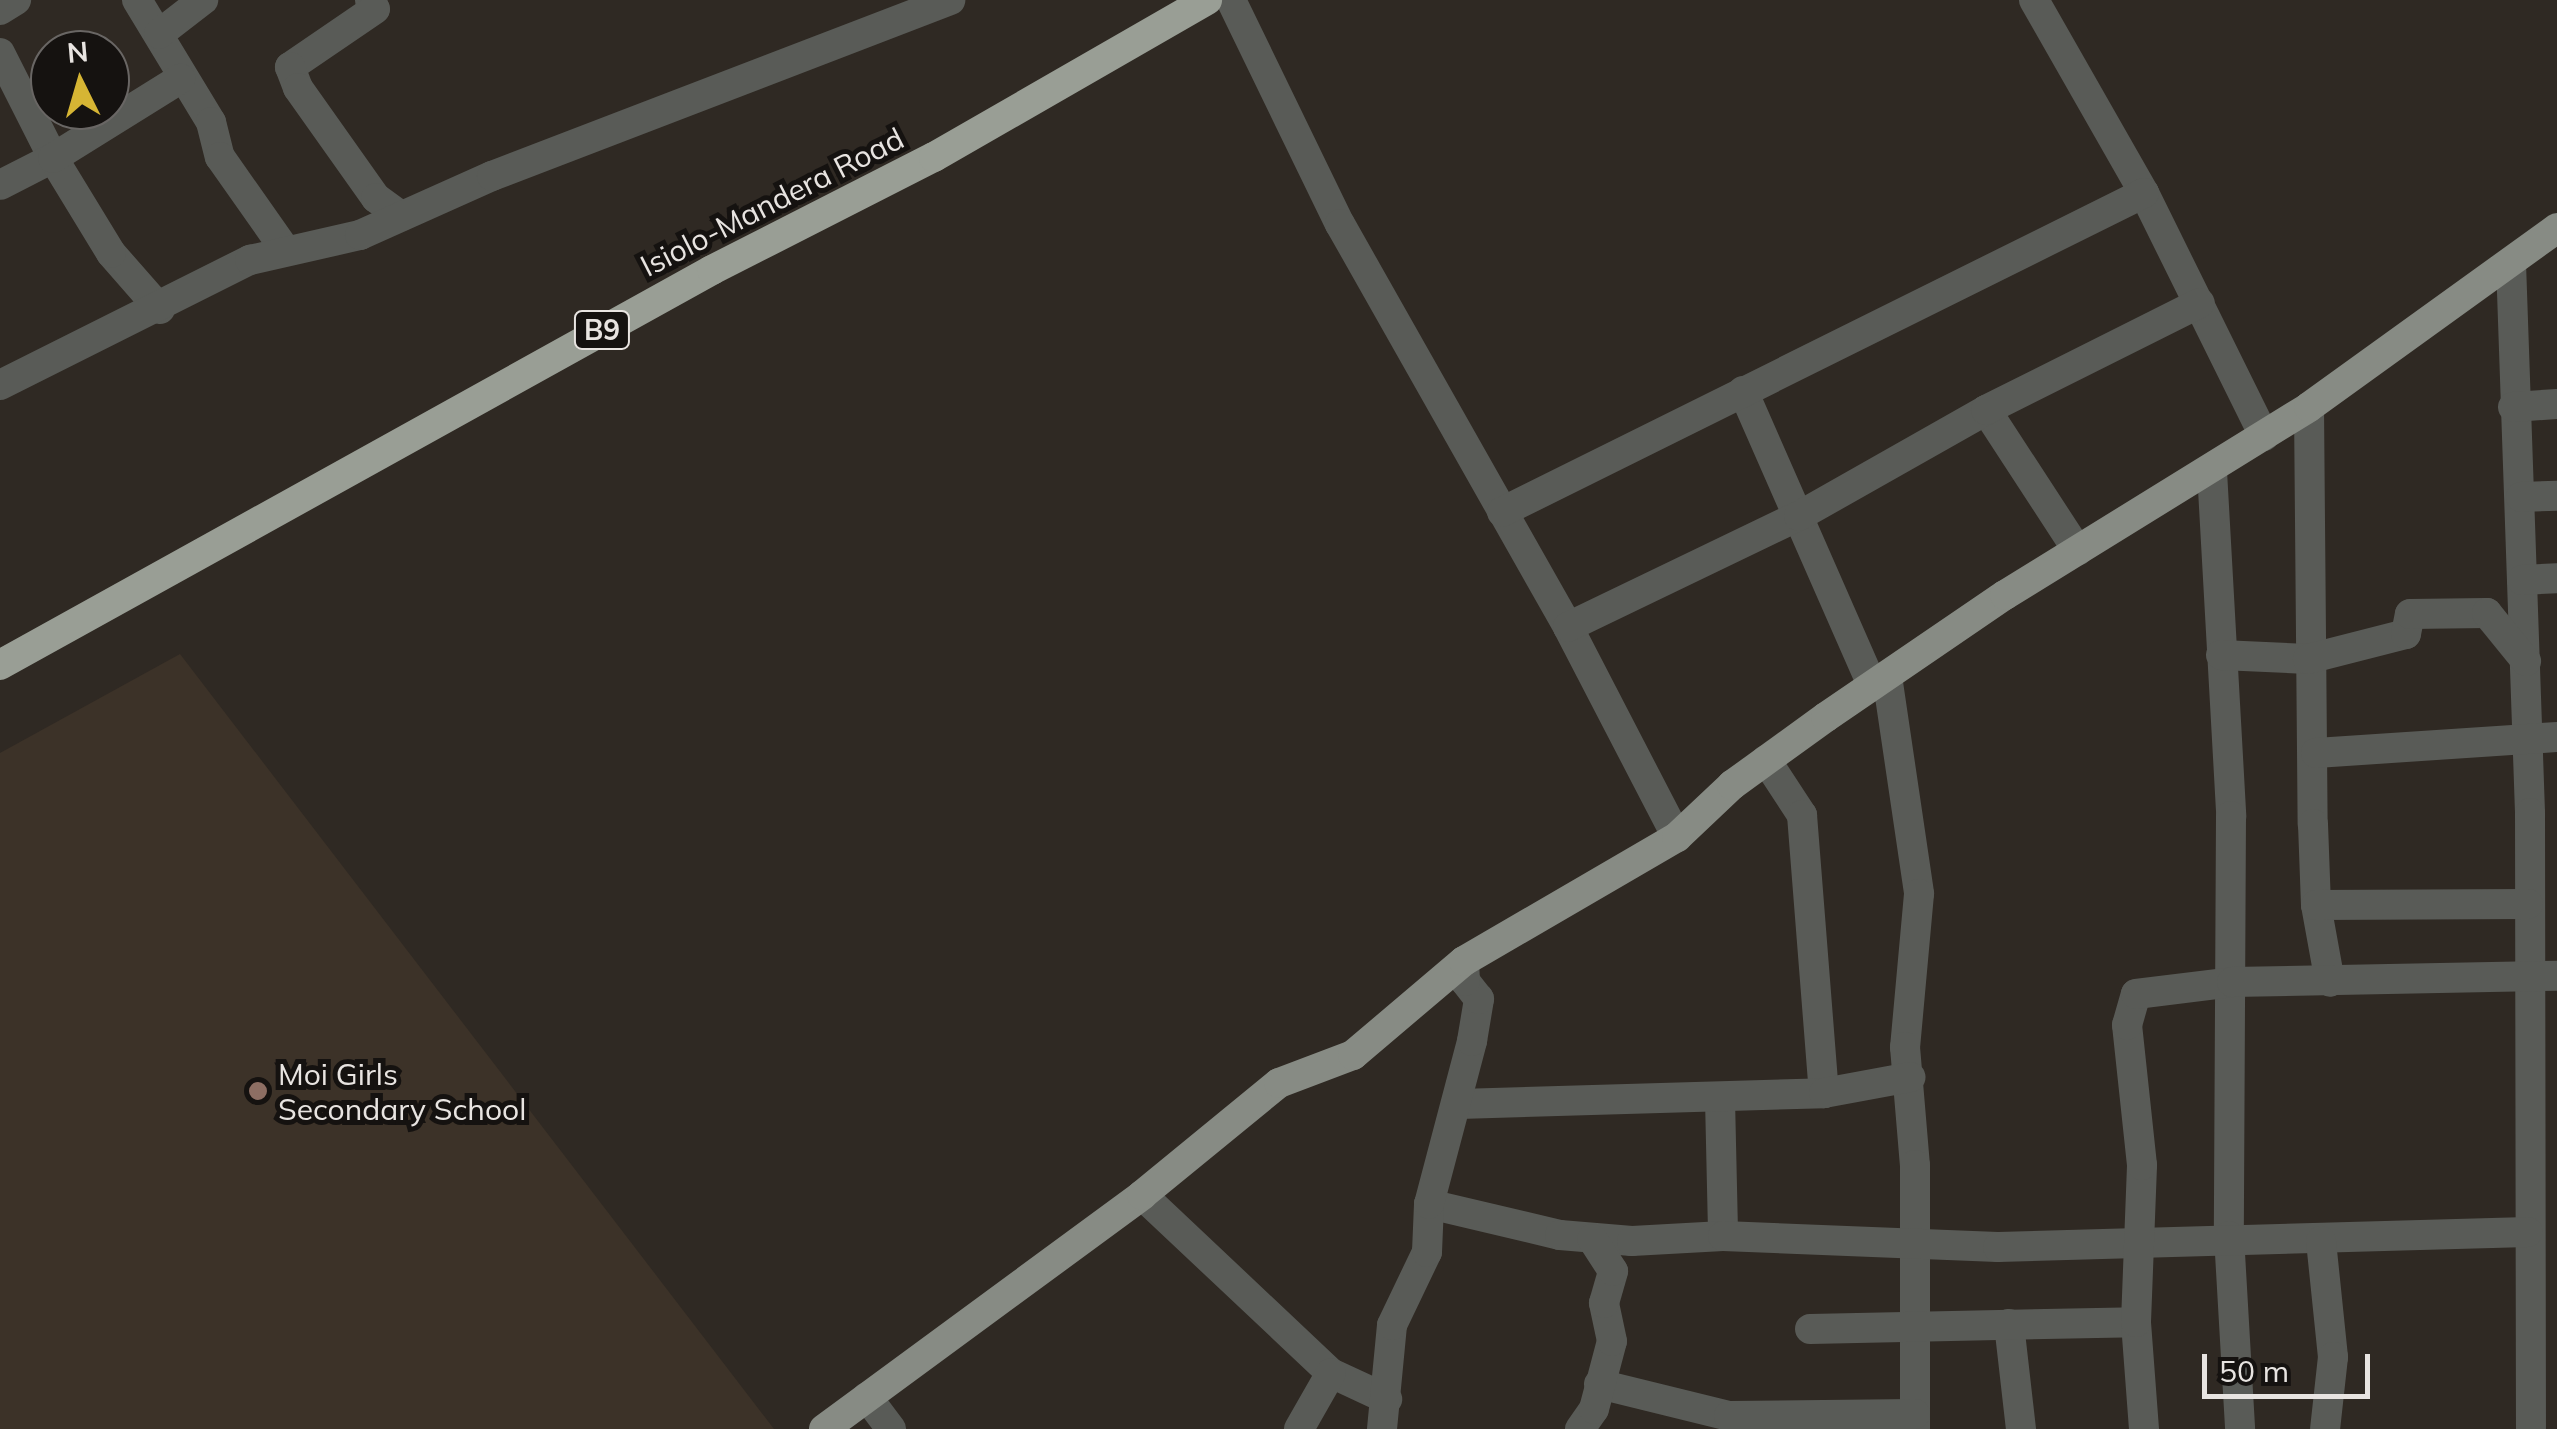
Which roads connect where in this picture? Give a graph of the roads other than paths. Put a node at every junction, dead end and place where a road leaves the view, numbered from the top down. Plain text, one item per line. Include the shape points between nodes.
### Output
1 (16, 0) edge
2 (136, 0) edge
3 (203, 0) edge
4 (370, 0) edge
5 (1207, 0) edge
6 (1231, 0) edge
7 (2034, 0) edge
8 (938, 2) edge
9 (0, 10) edge
10 (159, 34) junction
11 (0, 53) edge
12 (180, 79) junction
13 (53, 158) junction
14 (0, 184) edge
15 (2144, 193) junction
16 (401, 216) junction
17 (2557, 228) edge
18 (286, 251) junction
19 (2512, 263) junction
20 (2200, 304) junction
21 (160, 309) junction
22 (0, 385) edge
23 (1743, 391) junction
24 (2557, 404) edge
25 (2309, 407) junction
26 (2513, 407) junction
27 (1986, 410) junction
28 (2264, 436) junction
29 (2212, 471) junction
30 (2557, 496) edge
31 (2521, 497) junction
32 (1502, 512) junction
33 (1799, 516) junction
34 (2078, 550) junction
35 (2557, 578) edge
36 (2522, 580) junction
37 (1568, 627) junction
38 (2221, 656) junction
39 (2308, 659) junction
40 (2526, 660) junction
41 (0, 665) edge
42 (1880, 682) junction
43 (2542, 739) edge
44 (2316, 752) junction
45 (1766, 760) junction
46 (1677, 837) junction
47 (2528, 904) junction
48 (2316, 905) junction
49 (1464, 961) junction
50 (2543, 976) edge
51 (2232, 982) junction
52 (2330, 982) junction
53 (1911, 1078) junction
54 (1824, 1093) junction
55 (1720, 1098) junction
56 (1459, 1104) junction
57 (2546, 1151) edge
58 (1142, 1195) junction
59 (1430, 1204) junction
60 (2528, 1232) junction
61 (1723, 1236) junction
62 (2229, 1236) junction
63 (1592, 1239) junction
64 (2322, 1241) junction
65 (1917, 1242) junction
66 (2140, 1242) junction
67 (2136, 1322) junction
68 (2009, 1324) junction
69 (1810, 1329) dead end
70 (1915, 1330) junction
71 (1330, 1373) junction
72 (1599, 1384) junction
73 (867, 1397) junction
74 (1384, 1421) edge
75 (1915, 1421) edge
76 (824, 1429) edge
77 (891, 1429) edge
78 (1299, 1429) edge
79 (1580, 1429) edge
80 (2021, 1429) edge
81 (2144, 1429) edge
82 (2240, 1429) edge
83 (2325, 1429) edge
84 (2530, 1429) edge

1 - 9 street
2 - 10 street
3 - 10 street
4 - 16 street via 375,10 290,67 376,198
5 - 41 highway, Isiolo-Mandera Road / B9 via 934,157 712,270
6 - 32 street via 1340,224
7 - 15 street
8 - 16 street
10 - 12 street
11 - 13 street
12 - 13 street
12 - 18 street via 211,122 220,158
13 - 14 street
13 - 21 street via 111,253
15 - 20 street
15 - 23 street
16 - 18 street via 360,235
17 - 19 main road
18 - 21 street via 234,268
19 - 25 main road via 2459,293
19 - 26 street
20 - 27 street
20 - 28 street
21 - 22 street
23 - 32 street
23 - 33 street
24 - 26 street
25 - 28 main road
25 - 39 street
26 - 31 street
27 - 33 street
27 - 34 street
28 - 29 main road
29 - 34 main road
29 - 38 street
30 - 31 street
31 - 36 street
32 - 37 street
33 - 37 street
33 - 42 street
34 - 42 main road
35 - 36 street
36 - 40 street
37 - 46 street
38 - 39 street
38 - 51 street
39 - 40 street via 2406,634 2410,614 2486,613
39 - 44 street
40 - 43 street
42 - 45 main road
42 - 53 street via 1920,894 1905,1047
43 - 44 street
43 - 47 street
44 - 48 street
45 - 46 main road
45 - 54 street via 1802,815
46 - 49 main road
47 - 48 street
47 - 50 street
48 - 52 street
49 - 56 street via 1465,982 1479,1000
49 - 58 main road via 1353,1056 1279,1083
50 - 52 street
50 - 57 street
51 - 52 street
51 - 62 street
51 - 66 street via 2155,987 2136,994 2128,1006 2141,1148
53 - 54 street
53 - 65 street
54 - 55 street
55 - 56 street
55 - 61 street
56 - 59 street
57 - 60 street
58 - 71 street
58 - 73 main road
59 - 63 street
59 - 74 street via 1427,1252 1392,1325
60 - 64 street
60 - 84 street
61 - 63 street
61 - 65 street
62 - 64 street
62 - 66 street
62 - 82 street
63 - 72 street via 1613,1270 1604,1302 1612,1341
64 - 83 street via 2334,1357
65 - 66 street
65 - 70 street
66 - 67 street
67 - 68 street
67 - 81 street
68 - 70 street
68 - 80 street
69 - 70 street
70 - 75 street
71 - 74 street
71 - 78 street
72 - 75 street via 1729,1416
72 - 79 street
73 - 76 main road
73 - 77 street

